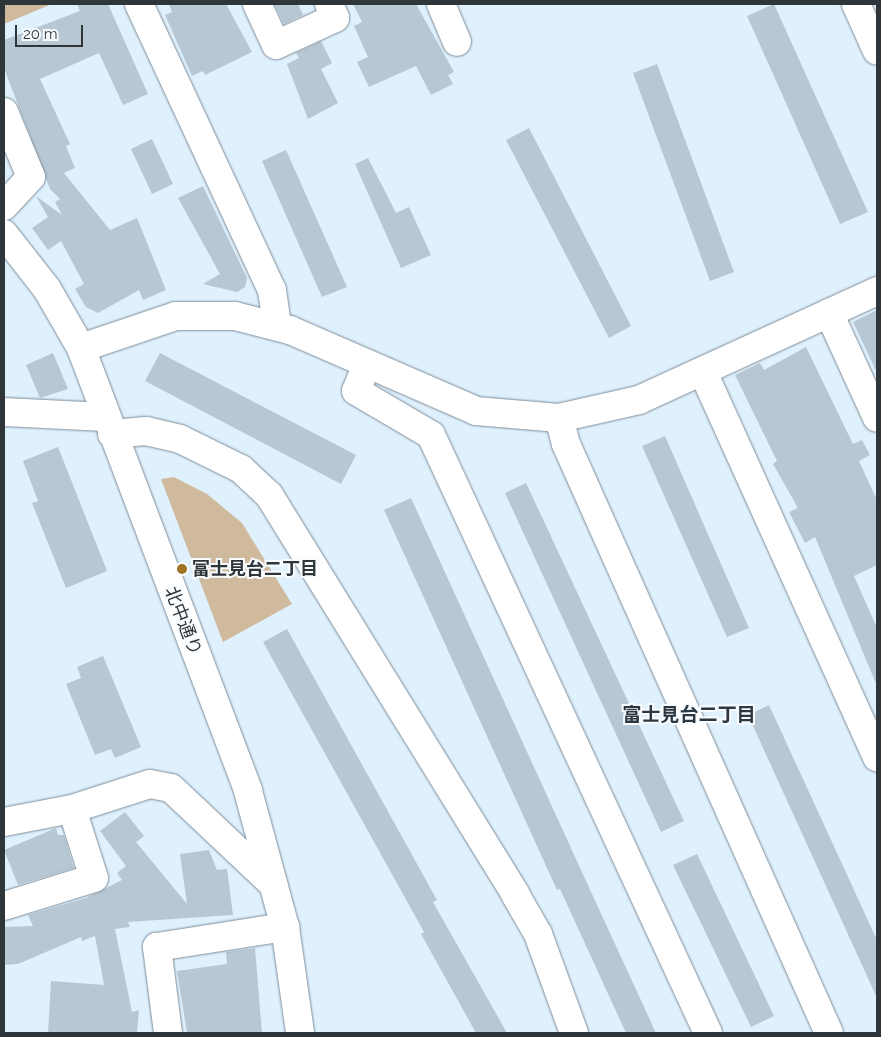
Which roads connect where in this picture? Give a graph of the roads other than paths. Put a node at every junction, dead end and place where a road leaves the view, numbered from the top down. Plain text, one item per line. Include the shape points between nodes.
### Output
1 (139, 4) edge
2 (257, 4) edge
3 (329, 4) edge
4 (441, 4) edge
5 (856, 4) edge
6 (457, 42) dead end
7 (877, 51) edge
8 (4, 112) edge
9 (4, 206) edge
10 (4, 234) edge
11 (877, 291) edge
12 (829, 313) junction
13 (277, 325) junction
14 (81, 348) junction
15 (367, 364) junction
16 (703, 372) junction
17 (4, 412) edge
18 (559, 418) junction
19 (877, 418) edge
20 (108, 426) junction
21 (875, 745) edge
22 (72, 809) junction
23 (4, 822) edge
24 (276, 886) junction
25 (4, 906) edge
26 (285, 927) junction
27 (168, 1033) edge
28 (300, 1033) edge
29 (574, 1033) edge
30 (708, 1033) edge
31 (829, 1033) edge

1 - 13 street via 272,290
2 - 3 street via 276,45 335,18
4 - 6 street
5 - 7 street
8 - 9 street via 31,177
10 - 14 street, 北中通り via 47,289
11 - 12 street
12 - 16 street
12 - 19 street
13 - 14 street via 235,316 176,316
13 - 15 street
14 - 20 street, 北中通り
15 - 18 street via 476,411
15 - 30 street via 356,391 431,435
16 - 18 street via 609,410
16 - 21 street
17 - 20 street
18 - 31 street via 566,444
20 - 24 street, 北中通り via 248,791
20 - 29 street via 180,439 242,470 269,495 538,934
22 - 23 street
22 - 24 street via 150,784 171,788
22 - 25 street via 94,878
24 - 26 street, 北中通り
26 - 27 street via 157,947
26 - 28 street, 北中通り

